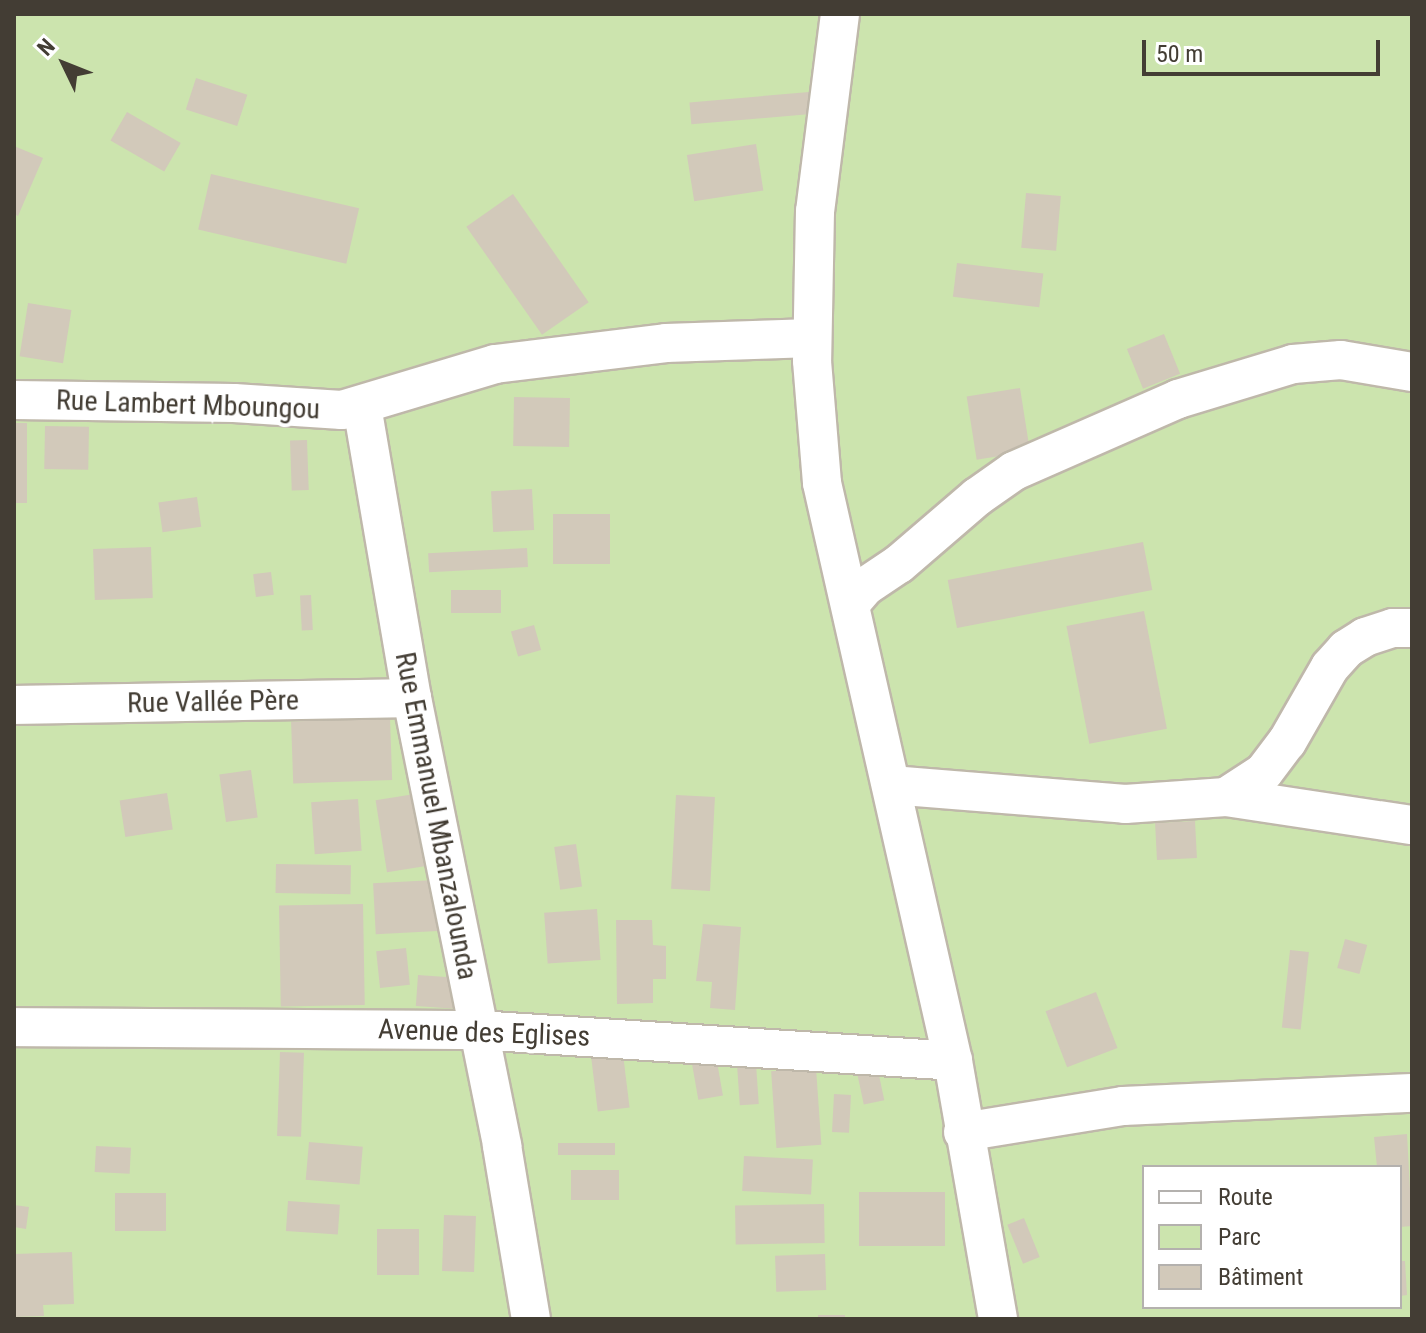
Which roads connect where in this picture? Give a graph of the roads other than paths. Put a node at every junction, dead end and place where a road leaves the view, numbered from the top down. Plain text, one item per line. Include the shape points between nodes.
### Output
1 (840, 14) edge
2 (812, 338) junction
3 (1412, 372) edge
4 (14, 400) edge
5 (362, 406) junction
6 (851, 603) junction
7 (1412, 628) edge
8 (412, 698) junction
9 (14, 705) edge
10 (891, 785) junction
11 (1226, 797) junction
12 (1412, 825) edge
13 (14, 1027) edge
14 (477, 1030) junction
15 (953, 1061) junction
16 (1412, 1093) edge
17 (963, 1132) junction
18 (531, 1319) edge
19 (998, 1319) edge

1 - 2 street via 815,211
2 - 5 street, Rue Lambert Mboungou via 652,344 495,364
2 - 6 street via 822,483
3 - 6 street via 1341,360 1293,364 1178,399 1014,471
4 - 5 street, Rue Lambert Mboungou via 342,410
5 - 8 street, Rue Emmanuel Mbanzalounda
6 - 10 street
7 - 11 street via 1393,628 1346,649 1264,772
8 - 9 street, Rue Vallée Père
8 - 14 street, Rue Emmanuel Mbanzalounda
10 - 11 street via 1125,804
10 - 15 street
11 - 12 street
13 - 14 street, Avenue des Eglises
14 - 15 street, Avenue des Eglises
14 - 18 street, Rue Emmanuel Mbanzalounda
15 - 17 street
16 - 17 street via 1123,1106
17 - 19 street

